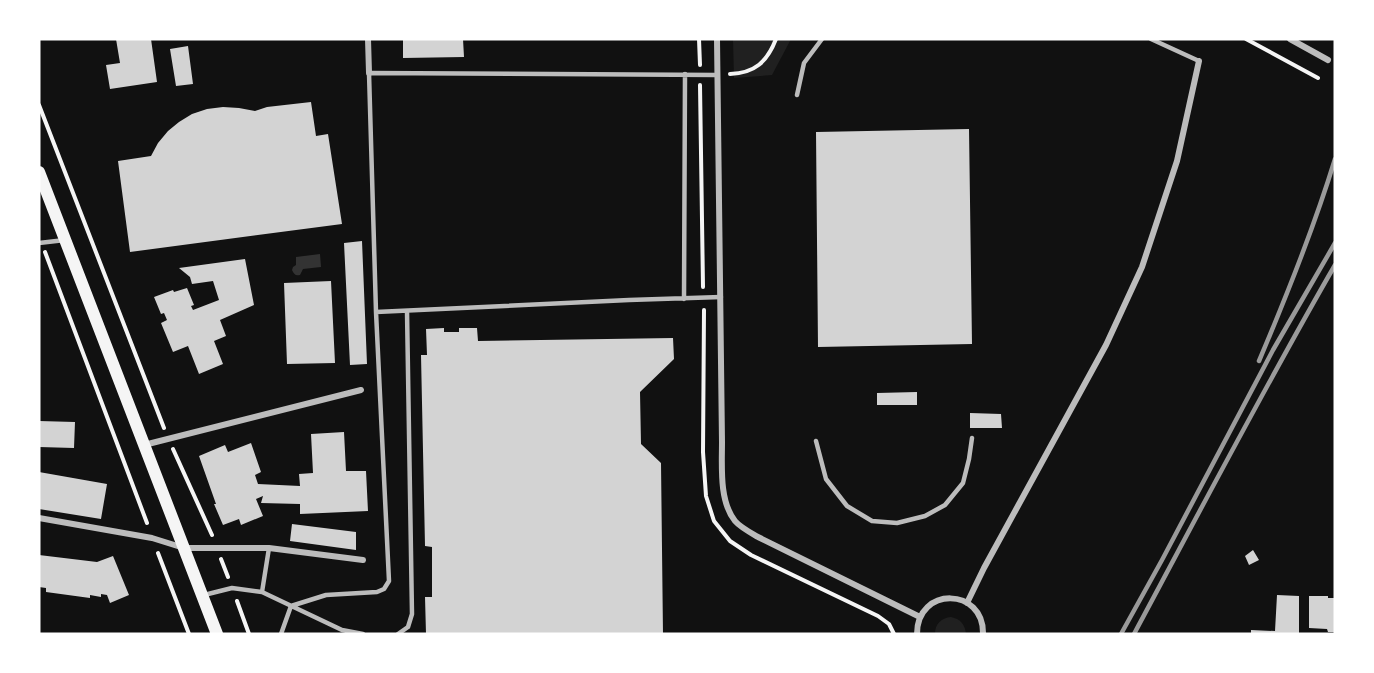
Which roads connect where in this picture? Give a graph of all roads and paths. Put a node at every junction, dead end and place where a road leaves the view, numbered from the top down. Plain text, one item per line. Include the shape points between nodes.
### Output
1 (368, 39) edge
2 (717, 39) edge
3 (776, 39) edge
4 (822, 39) edge
5 (1151, 39) edge
6 (1246, 39) edge
7 (1290, 39) edge
8 (1328, 60) dead end
9 (1199, 61) joint
10 (369, 73) junction
11 (685, 74) junction
12 (717, 75) junction
13 (1318, 78) dead end
14 (797, 95) dead end
15 (39, 105) edge
16 (39, 172) edge
17 (65, 240) junction
18 (40, 243) edge
19 (721, 297) junction
20 (684, 299) junction
21 (407, 311) junction
22 (376, 312) junction
23 (361, 390) dead end
24 (972, 438) dead end
25 (169, 439) junction
26 (816, 441) dead end
27 (144, 445) junction
28 (39, 518) edge
29 (152, 538) junction
30 (213, 539) dead end
31 (184, 548) junction
32 (269, 548) junction
33 (363, 560) dead end
34 (262, 592) junction
35 (202, 596) junction
36 (967, 603) junction
37 (291, 606) junction
38 (241, 612) dead end
39 (920, 617) junction
40 (189, 634) edge
41 (217, 634) edge
42 (249, 634) edge
43 (281, 634) edge
44 (363, 634) edge
45 (398, 634) edge
46 (917, 634) edge
47 (983, 634) edge

1 - 10 street
2 - 12 street
3 - 12 path via 763,62 753,70
4 - 14 lane via 804,63
5 - 9 lane
6 - 13 path
7 - 8 street
9 - 36 street via 1177,161 1143,267 1106,345
10 - 11 lane
10 - 22 lane
11 - 12 lane
11 - 20 lane
12 - 19 street
15 - 25 path
16 - 17 main road
17 - 18 lane
17 - 27 main road
18 - 29 path
19 - 20 lane
19 - 39 street via 723,480 726,502 735,522
20 - 21 lane
21 - 22 lane
21 - 45 lane via 412,614 408,627
22 - 37 lane via 389,581 377,592 326,595
23 - 25 street
24 - 26 lane via 963,483 945,505 925,516 897,523 872,521 847,506 826,479
25 - 27 street
25 - 30 path
27 - 31 main road
28 - 29 street
29 - 31 street
29 - 40 path
31 - 32 street
31 - 35 main road
32 - 33 street
32 - 34 lane
34 - 35 lane via 232,588
34 - 37 lane
35 - 41 main road
36 - 39 street via 952,598 940,600 928,606
36 - 47 street via 979,615
37 - 43 lane
37 - 44 lane via 342,630
38 - 42 path
39 - 46 street

